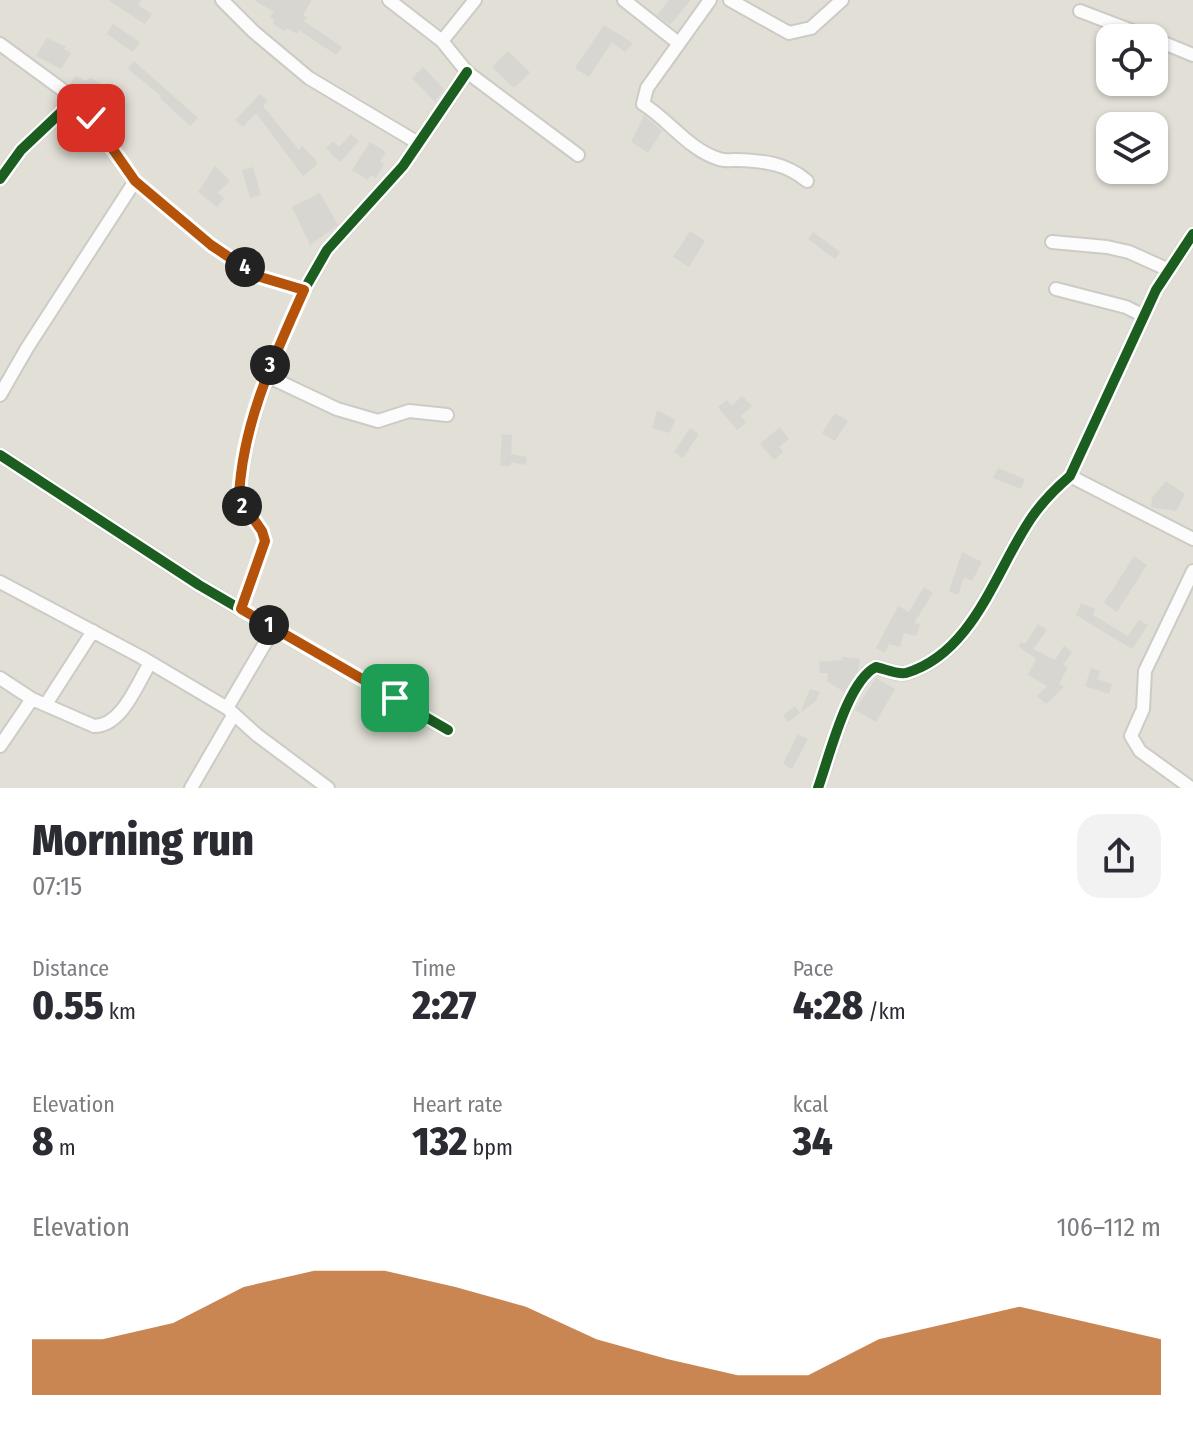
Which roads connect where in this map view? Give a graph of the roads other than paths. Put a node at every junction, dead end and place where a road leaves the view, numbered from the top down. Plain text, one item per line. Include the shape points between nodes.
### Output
1 (222, 0) edge
2 (389, 0) edge
3 (475, 0) edge
4 (624, 0) edge
5 (710, 0) edge
6 (730, 0) edge
7 (842, 0) edge
8 (1080, 11) dead end
9 (1113, 24) edge
10 (442, 41) junction
11 (677, 42) junction
12 (0, 44) edge
13 (1168, 45) edge
14 (1193, 55) edge
15 (467, 72) junction
16 (75, 99) junction
17 (418, 143) junction
18 (578, 155) dead end
19 (0, 179) edge
20 (135, 181) junction
21 (807, 181) dead end
22 (1191, 240) edge
23 (1052, 242) dead end
24 (1169, 270) junction
25 (1056, 289) dead end
26 (304, 290) junction
27 (1144, 316) junction
28 (265, 375) junction
29 (0, 395) edge
30 (447, 415) dead end
31 (0, 455) edge
32 (1070, 476) junction
33 (1193, 539) edge
34 (1193, 571) edge
35 (0, 582) edge
36 (241, 609) junction
37 (274, 628) junction
38 (93, 631) junction
39 (150, 663) junction
40 (0, 678) edge
41 (32, 699) junction
42 (46, 704) junction
43 (230, 711) junction
44 (448, 730) dead end
45 (0, 746) edge
46 (191, 788) edge
47 (328, 788) edge
48 (818, 788) edge
49 (1191, 788) edge

1 - 17 street via 309,78
2 - 10 street
3 - 10 street
4 - 11 street
5 - 11 street
6 - 7 street via 789,33 811,28
8 - 9 street
10 - 15 street
11 - 21 street via 647,88 643,104 719,160 782,165
12 - 16 street
13 - 14 street
15 - 17 street
15 - 18 street
16 - 19 street via 21,150
16 - 20 street
17 - 26 street via 376,199 327,250
20 - 26 street via 257,276
20 - 29 street
22 - 24 street
23 - 24 street via 1129,252
24 - 27 street
25 - 27 street
26 - 28 street
27 - 32 street
28 - 30 street via 337,409 378,421 409,411
28 - 36 street via 244,451 239,498 265,541
31 - 36 street
32 - 33 street
32 - 48 street via 1031,518 961,635 907,672 876,667 866,674 849,701
34 - 49 street via 1145,671 1143,709 1131,736 1140,751
35 - 38 street
36 - 37 street
37 - 43 street
37 - 44 street
38 - 39 street
38 - 42 street
39 - 42 street via 120,712 103,726
39 - 43 street
40 - 41 street
41 - 42 street
41 - 45 street
43 - 46 street
43 - 47 street

